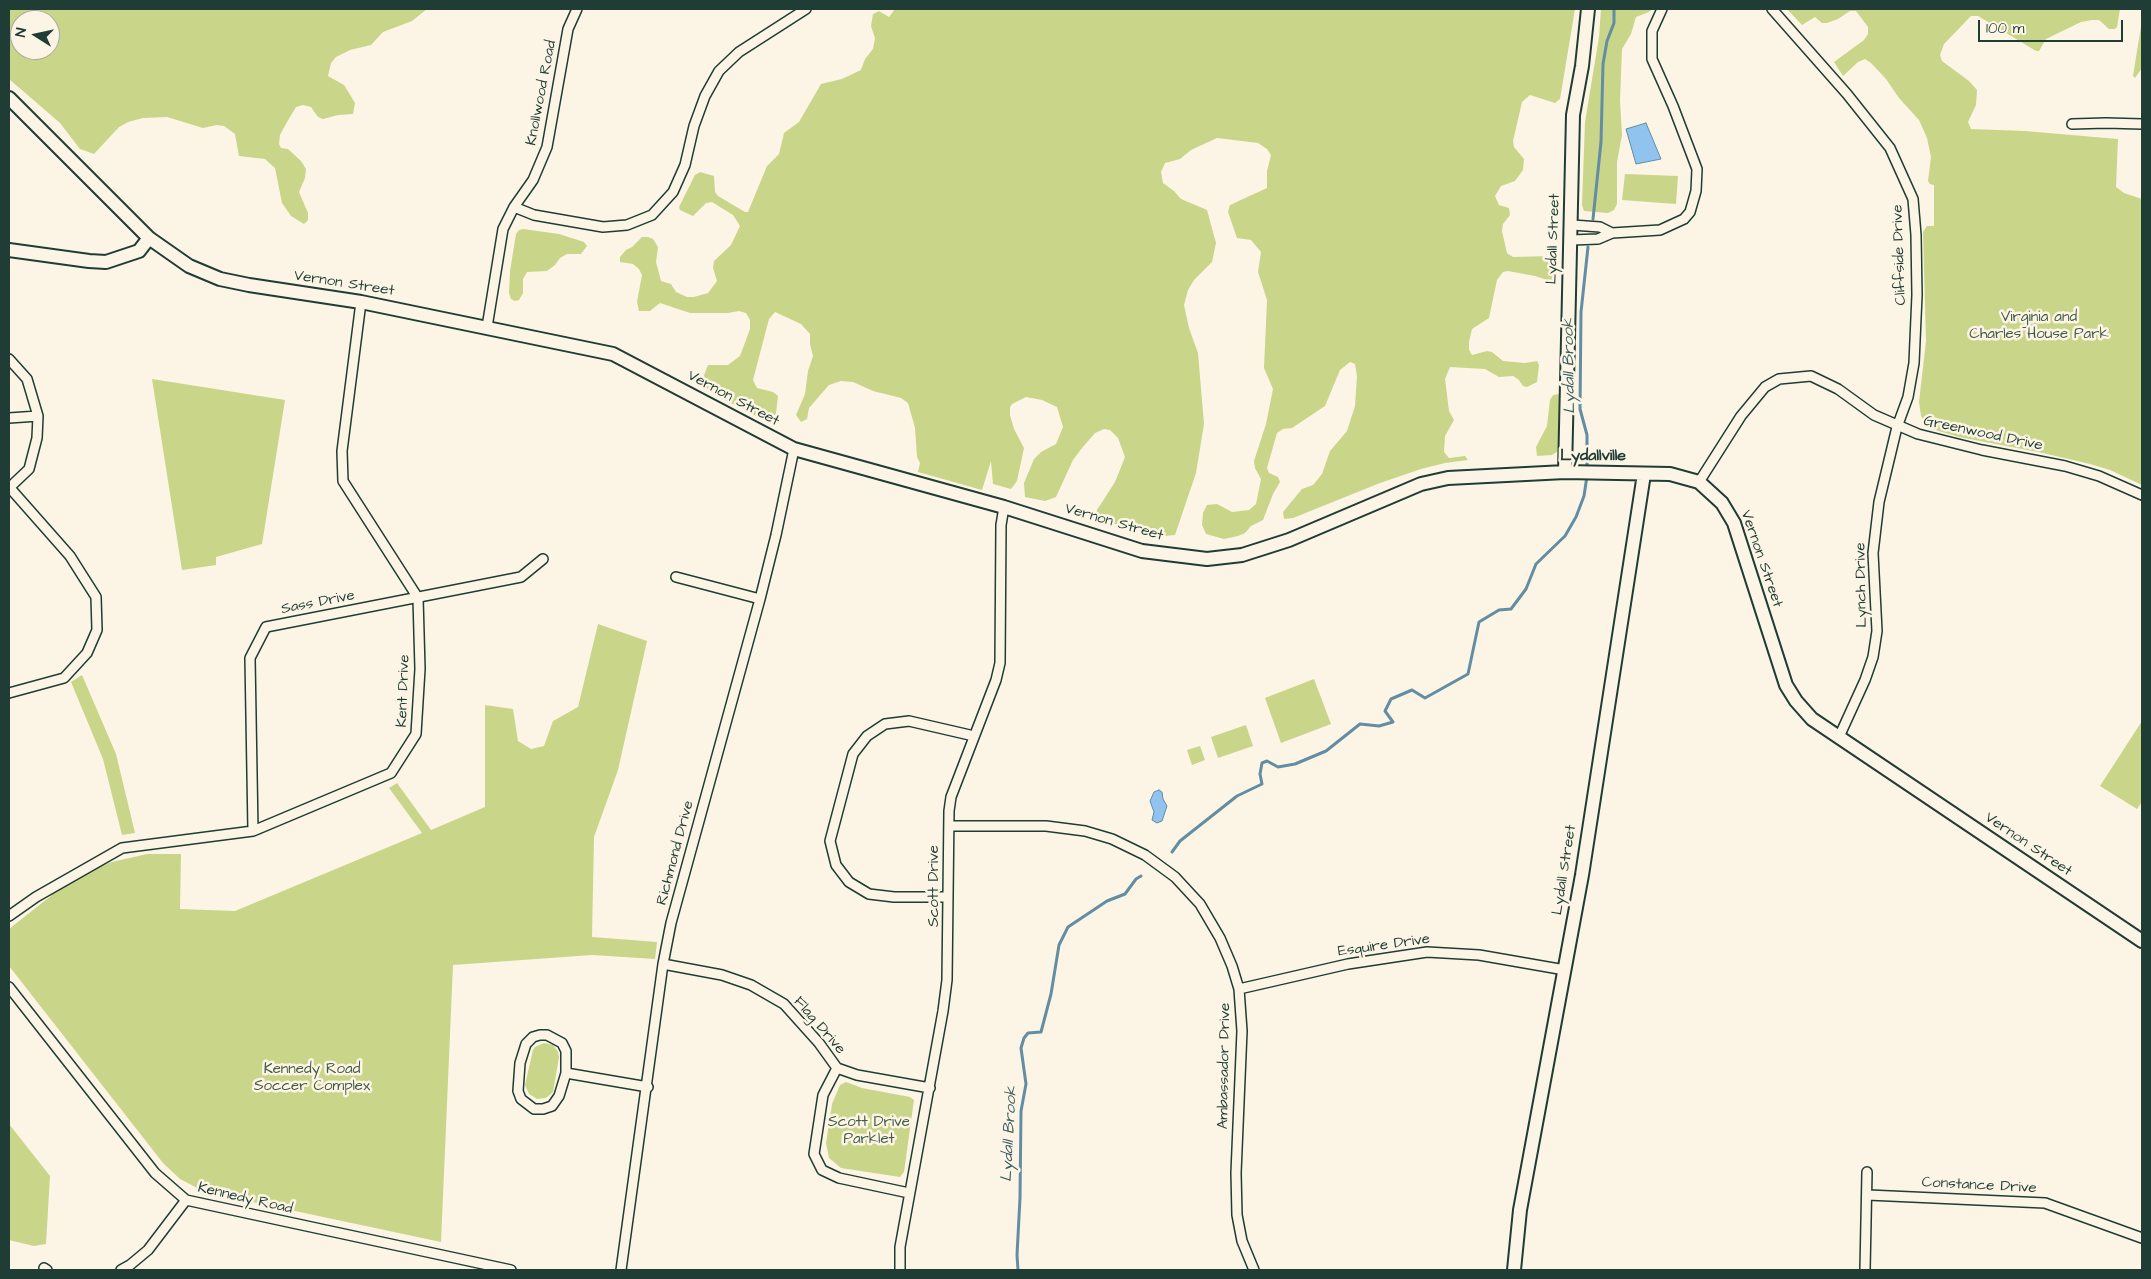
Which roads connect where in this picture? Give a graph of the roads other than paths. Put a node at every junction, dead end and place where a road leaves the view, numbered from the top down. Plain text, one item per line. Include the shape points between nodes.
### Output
1 (577, 9) edge
2 (806, 9) edge
3 (1588, 9) edge
4 (1662, 9) edge
5 (1772, 9) edge
6 (9, 98) edge
7 (2072, 124) dead end
8 (2142, 124) edge
9 (514, 207) junction
10 (1572, 225) junction
11 (1612, 233) junction
12 (148, 238) junction
13 (1571, 240) junction
14 (9, 250) edge
15 (361, 302) junction
16 (487, 327) junction
17 (9, 359) edge
18 (38, 416) junction
19 (9, 418) edge
20 (1897, 427) junction
21 (794, 449) junction
22 (1566, 472) junction
23 (1644, 474) junction
24 (1699, 482) junction
25 (9, 488) edge
26 (2142, 494) edge
27 (1004, 507) junction
28 (543, 559) dead end
29 (676, 577) dead end
30 (418, 598) junction
31 (760, 599) junction
32 (9, 693) edge
33 (974, 736) junction
34 (1839, 737) junction
35 (949, 826) junction
36 (253, 831) junction
37 (948, 897) junction
38 (9, 916) edge
39 (2142, 941) edge
40 (663, 964) junction
41 (1564, 970) junction
42 (9, 986) edge
43 (1239, 989) junction
44 (837, 1068) junction
45 (566, 1073) junction
46 (648, 1087) junction
47 (930, 1088) junction
48 (1867, 1172) dead end
49 (909, 1192) junction
50 (1868, 1195) junction
51 (186, 1200) junction
52 (2142, 1238) edge
53 (121, 1270) edge
54 (511, 1270) edge
55 (621, 1270) edge
56 (900, 1270) edge
57 (1254, 1270) edge
58 (1514, 1270) edge
59 (1865, 1270) edge

1 - 9 street, Knollwood Road via 568,29 547,147 534,180
2 - 9 street via 739,52 719,72 705,96 685,165 673,192 652,215 627,225 603,227 534,215
3 - 10 street, Lydall Street via 1573,115
4 - 11 street via 1652,31 1652,59 1697,169 1696,192 1690,212 1684,219 1660,230
5 - 20 street, Cliffside Drive via 1890,148 1913,199 1918,295 1914,363 1908,397
6 - 12 street, Vernon Street
7 - 8 street
9 - 16 street, Knollwood Road via 503,229
10 - 11 street via 1600,227
10 - 13 street, Lydall Street
11 - 13 street via 1598,239
12 - 14 street via 139,251 106,262
12 - 15 street, Vernon Street via 189,266 220,279
13 - 22 street, Lydall Street
15 - 16 street, Vernon Street
15 - 30 street via 342,450 343,481
16 - 21 street, Vernon Street via 613,354
17 - 18 street via 27,379
18 - 19 street
18 - 25 street via 38,438 29,469
20 - 24 street, Greenwood Drive via 1811,376 1779,379 1765,387 1754,400
20 - 26 street, Greenwood Drive via 1942,441 2090,473
20 - 34 street, Lynch Drive via 1879,502 1873,553 1877,632 1874,657
21 - 27 street, Vernon Street
21 - 31 street, Richmond Drive
22 - 23 street, Vernon Street
22 - 27 street, Vernon Street via 1448,478 1421,484 1273,546 1242,555 1207,559 1142,551
23 - 24 street, Vernon Street via 1670,474
23 - 41 street, Lydall Street via 1582,875
24 - 34 street, Vernon Street via 1722,504 1734,523 1786,685 1812,718
25 - 32 street via 70,556 96,597 96,630 87,652 64,678
27 - 33 street, Scott Drive via 1001,525 1000,663
28 - 30 street, Sass Drive via 521,577
29 - 31 street
30 - 36 street, Kent Drive via 420,669 416,734 391,773
30 - 36 street, Sass Drive via 266,627 250,658
31 - 40 street, Richmond Drive via 686,866
33 - 35 street, Scott Drive via 951,797
33 - 37 street via 909,721 885,724 867,736 853,754 830,841 836,865 849,882 869,894
34 - 39 street, Vernon Street
35 - 37 street, Scott Drive
35 - 43 street, Ambassador Drive via 1046,826 1085,831 1112,839 1145,855 1175,877 1200,904 1220,938
36 - 38 street, Kent Drive via 122,848
37 - 47 street, Scott Drive via 947,980
40 - 44 street, Flag Drive via 722,975 768,994 784,1004 819,1042
40 - 46 street, Richmond Drive
41 - 43 street, Esquire Drive via 1479,955 1427,952 1348,964
41 - 58 street, Lydall Street via 1524,1186
42 - 51 street, Kennedy Road via 155,1173
43 - 57 street, Ambassador Drive via 1242,1031 1236,1173 1238,1215 1242,1241
44 - 47 street, Flag Drive via 857,1075
44 - 49 street via 823,1095 814,1154 822,1170 839,1178
45 - 45 street via 566,1050 562,1043 548,1035 533,1037 526,1044 520,1063 518,1091 521,1099 534,1108 552,1106 559,1096
45 - 46 street
46 - 55 street, Richmond Drive
47 - 49 street, Scott Drive
48 - 50 street
49 - 56 street, Scott Drive via 900,1247
50 - 52 street, Constance Drive via 2045,1203
50 - 59 street
51 - 53 street via 148,1250
51 - 54 street, Kennedy Road

